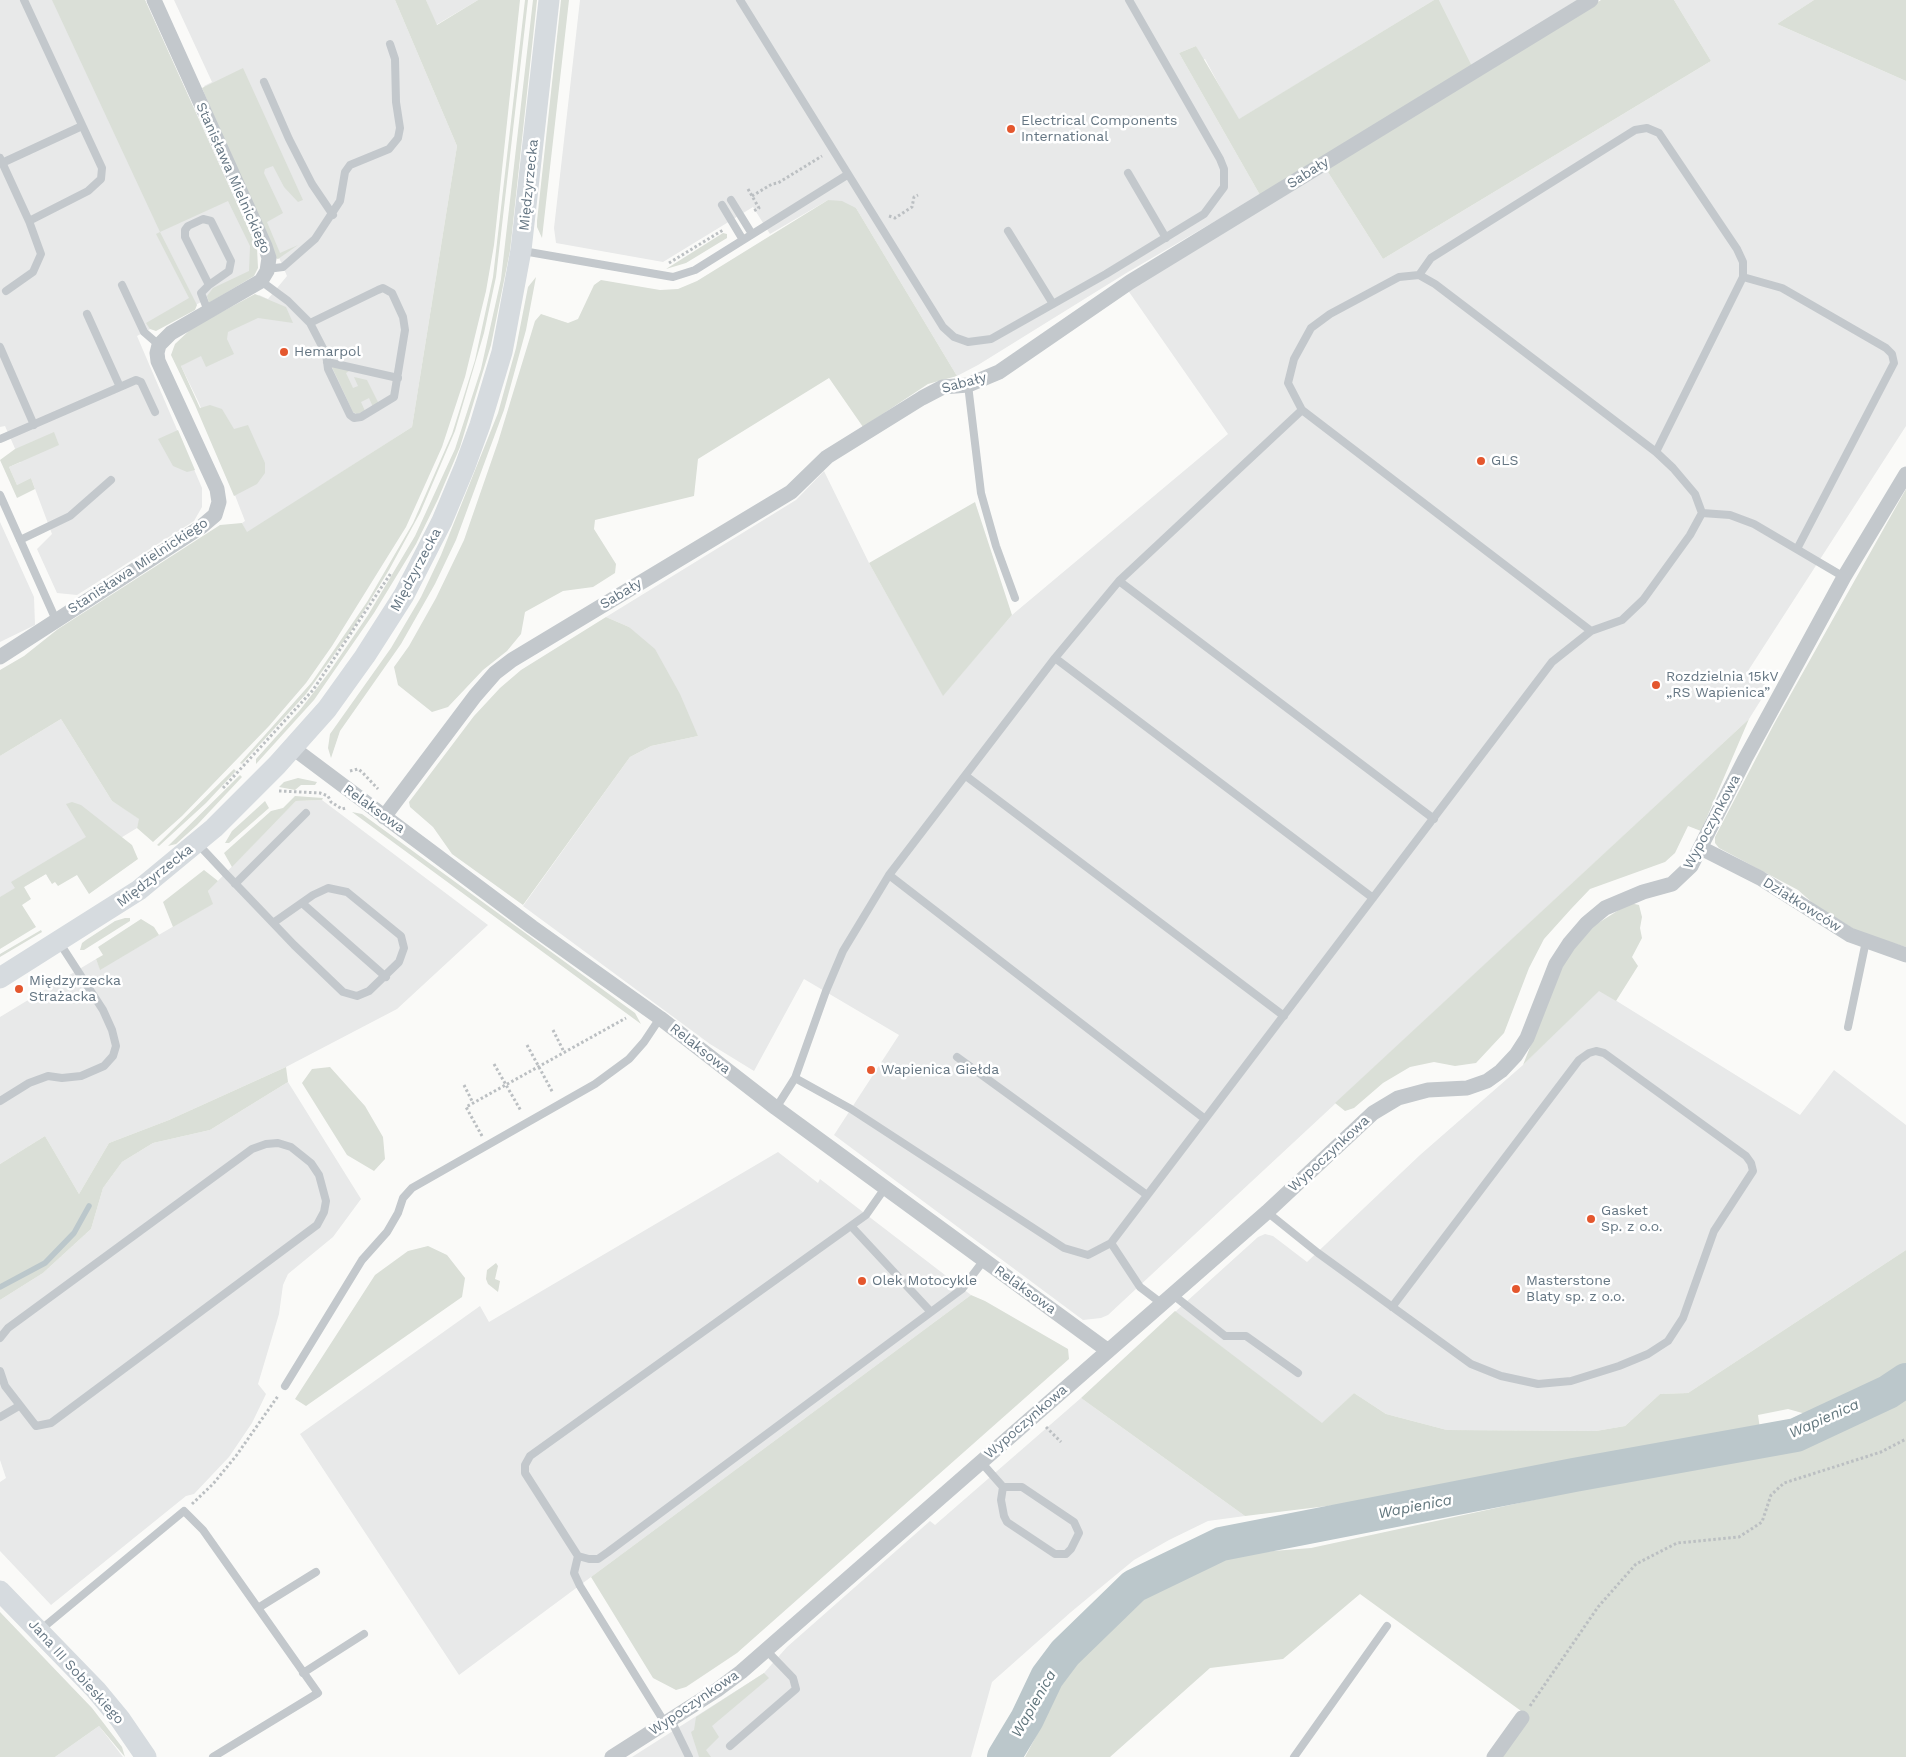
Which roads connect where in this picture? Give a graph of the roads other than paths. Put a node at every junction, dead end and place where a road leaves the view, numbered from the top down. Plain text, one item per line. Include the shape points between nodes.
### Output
1 (24, 0) edge
2 (154, 0) edge
3 (549, 0) edge
4 (740, 0) edge
5 (1130, 0) edge
6 (1591, 0) edge
7 (390, 44) dead end
8 (264, 82) dead end
9 (82, 126) junction
10 (1, 160) edge
11 (1128, 173) dead end
12 (847, 175) junction
13 (731, 200) dead end
14 (722, 205) dead end
15 (333, 215) junction
16 (29, 220) junction
17 (1008, 232) dead end
18 (752, 234) junction
19 (1166, 238) junction
20 (743, 240) junction
21 (522, 250) junction
22 (268, 266) junction
23 (1419, 275) junction
24 (1743, 277) junction
25 (261, 281) junction
26 (122, 284) dead end
27 (209, 284) junction
28 (6, 291) dead end
29 (1053, 304) junction
30 (208, 311) junction
31 (87, 314) dead end
32 (310, 323) junction
33 (160, 345) junction
34 (0, 347) edge
35 (327, 362) junction
36 (398, 378) junction
37 (968, 385) junction
38 (120, 387) junction
39 (1302, 410) junction
40 (155, 412) dead end
41 (34, 425) junction
42 (0, 439) edge
43 (1656, 452) junction
44 (1906, 474) edge
45 (111, 480) dead end
46 (0, 495) edge
47 (1702, 513) junction
48 (20, 540) junction
49 (1796, 549) junction
50 (1844, 577) junction
51 (1119, 581) junction
52 (1015, 598) dead end
53 (56, 620) junction
54 (1591, 632) junction
55 (0, 657) edge
56 (1055, 658) junction
57 (293, 748) junction
58 (966, 776) junction
59 (306, 813) dead end
60 (384, 817) junction
61 (1434, 819) junction
62 (197, 843) junction
63 (1701, 848) junction
64 (889, 875) junction
65 (235, 884) junction
66 (1373, 898) junction
67 (302, 903) junction
68 (273, 923) junction
69 (1866, 941) junction
70 (59, 942) junction
71 (1906, 955) edge
72 (386, 977) junction
73 (0, 978) edge
74 (1284, 1016) junction
75 (660, 1018) junction
76 (1848, 1027) dead end
77 (957, 1058) dead end
78 (795, 1078) junction
79 (0, 1101) edge
80 (776, 1108) junction
81 (1205, 1119) junction
82 (885, 1188) junction
83 (1147, 1195) junction
84 (1267, 1212) junction
85 (851, 1226) junction
86 (1111, 1243) junction
87 (984, 1260) junction
88 (1166, 1299) junction
89 (1392, 1307) junction
90 (931, 1312) junction
91 (0, 1338) edge
92 (1107, 1350) junction
93 (0, 1370) edge
94 (1298, 1374) dead end
95 (285, 1386) road end
96 (19, 1406) junction
97 (0, 1417) edge
98 (981, 1462) junction
99 (1003, 1487) junction
100 (578, 1556) junction
101 (316, 1572) dead end
102 (0, 1591) edge
103 (258, 1608) junction
104 (1387, 1626) dead end
105 (39, 1631) junction
106 (364, 1634) dead end
107 (766, 1650) junction
108 (303, 1672) junction
109 (1522, 1718) road end
110 (668, 1722) junction
111 (730, 1746) dead end
112 (142, 1756) edge
113 (213, 1757) edge
114 (612, 1757) edge
115 (689, 1757) edge
116 (1294, 1757) edge
117 (1494, 1757) edge

1 - 9 lane
2 - 22 street, Stanisława Mielnickiego via 265,246
3 - 21 main road, Międzyrzecka
4 - 12 lane
5 - 19 lane via 1224,169 1224,187 1216,201 1204,214
6 - 37 street, Sabały via 1130,282 999,372
7 - 15 lane via 400,128 398,138 389,148 350,165
8 - 15 lane via 312,184
9 - 10 lane
9 - 16 lane via 102,168 101,179 88,191
10 - 16 lane
11 - 19 lane
12 - 18 lane
12 - 29 lane via 943,327 954,337 968,342 991,339
13 - 18 lane
14 - 20 lane
15 - 22 lane via 315,239 289,263 280,268
16 - 28 lane via 41,254 33,272
17 - 29 lane
18 - 20 lane
19 - 29 lane
20 - 21 lane via 695,270 673,277
21 - 57 main road, Międzyrzecka via 492,387 472,448 442,521 401,601 365,656 327,709
22 - 25 street, Stanisława Mielnickiego
23 - 24 lane via 1431,258 1635,130 1647,128 1659,132 1737,249 1743,262
23 - 39 lane via 1399,278 1330,314 1311,328 1294,359 1288,383
23 - 43 lane
24 - 43 lane
24 - 49 lane via 1782,288 1886,348 1894,363
25 - 30 street
25 - 32 lane
26 - 33 lane via 144,332
27 - 27 lane via 226,274 231,261 211,221 203,219 188,226 185,236
27 - 30 lane via 202,293
30 - 33 street via 171,333
31 - 38 lane
32 - 35 lane
32 - 36 lane via 378,290 388,290 405,322
33 - 53 street, Stanisława Mielnickiego via 158,361 217,489 218,509 202,527
34 - 41 lane
35 - 36 lane
35 - 36 lane via 354,418 368,414 394,397
37 - 52 lane via 981,493
37 - 60 street, Sabały via 943,387 922,398 827,457 791,492 494,673
38 - 40 lane via 136,380 141,382
38 - 41 lane
39 - 51 lane
39 - 54 lane
41 - 42 lane
43 - 47 lane via 1695,494
44 - 50 street, Wypoczynkowa
45 - 48 lane via 70,516
46 - 48 lane
47 - 49 lane via 1730,516 1754,524
47 - 54 lane via 1643,600 1622,620
48 - 53 lane
49 - 50 lane
50 - 63 street, Wypoczynkowa via 1745,759
51 - 56 lane
51 - 61 lane
53 - 55 street, Stanisława Mielnickiego
54 - 61 lane via 1552,662
56 - 58 lane
56 - 66 lane
57 - 60 street, Relaksowa
57 - 62 main road, Międzyrzecka
58 - 64 lane
58 - 74 lane
59 - 65 lane
60 - 75 street, Relaksowa
61 - 66 lane
62 - 65 lane
62 - 70 main road, Międzyrzecka via 139,890
63 - 69 street, Działkowców via 1760,878 1850,935
63 - 84 street, Wypoczynkowa via 1687,870 1672,884 1605,908 1587,923 1556,964 1527,1038 1502,1071 1467,1088 1428,1090 1398,1098 1374,1113
64 - 78 lane via 843,951
64 - 81 lane
65 - 68 lane
66 - 74 lane
67 - 68 lane
67 - 72 lane
67 - 72 lane via 328,888 347,892 401,936 404,948 400,962
68 - 72 lane via 343,992 357,996
69 - 71 street, Działkowców
69 - 76 lane
70 - 73 main road, Międzyrzecka
70 - 79 lane via 103,1010 116,1046 113,1056 104,1066 81,1076 48,1076 29,1083
74 - 81 lane
75 - 80 street, Relaksowa
75 - 95 lane via 644,1042 614,1071 412,1188 403,1198 387,1232 362,1260
77 - 83 lane
78 - 80 lane
78 - 86 lane via 851,1108 1064,1248 1088,1255
80 - 82 street, Relaksowa
81 - 83 lane
82 - 85 lane via 866,1215
82 - 87 street, Relaksowa
83 - 86 lane
84 - 88 street, Wypoczynkowa
84 - 89 lane
85 - 90 lane
85 - 100 lane via 530,1456 525,1473
86 - 88 lane via 1140,1286
87 - 90 lane via 962,1289
87 - 92 street, Relaksowa
88 - 92 street, Wypoczynkowa
88 - 94 lane via 1225,1336 1246,1336
89 - 89 lane via 1471,1364 1502,1376 1538,1384 1563,1382 1627,1363 1659,1349 1676,1331 1714,1231 1749,1180 1753,1171 1751,1162 1604,1053 1589,1053 1573,1068
90 - 100 lane via 598,1559
91 - 96 lane via 8,1328 252,1149 278,1143 291,1146 311,1163 319,1175 326,1201 316,1225 51,1423 36,1426
92 - 98 street, Wypoczynkowa
93 - 96 lane via 5,1386
96 - 97 lane
98 - 99 lane
98 - 107 street, Wypoczynkowa
99 - 99 lane via 1027,1489 1074,1522 1079,1533 1071,1549 1066,1554 1054,1554 1007,1522 1001,1500
100 - 110 lane via 574,1573 580,1586
101 - 103 lane
102 - 105 main road, Jana III Sobieskiego
103 - 105 lane via 203,1530 184,1511
103 - 108 lane
104 - 116 lane
105 - 112 main road, Jana III Sobieskiego via 120,1719
106 - 108 lane
107 - 110 street, Wypoczynkowa via 717,1690
107 - 111 lane via 793,1678 796,1689
108 - 113 lane via 318,1693
109 - 117 street
110 - 114 street, Wypoczynkowa
110 - 115 lane via 682,1738

